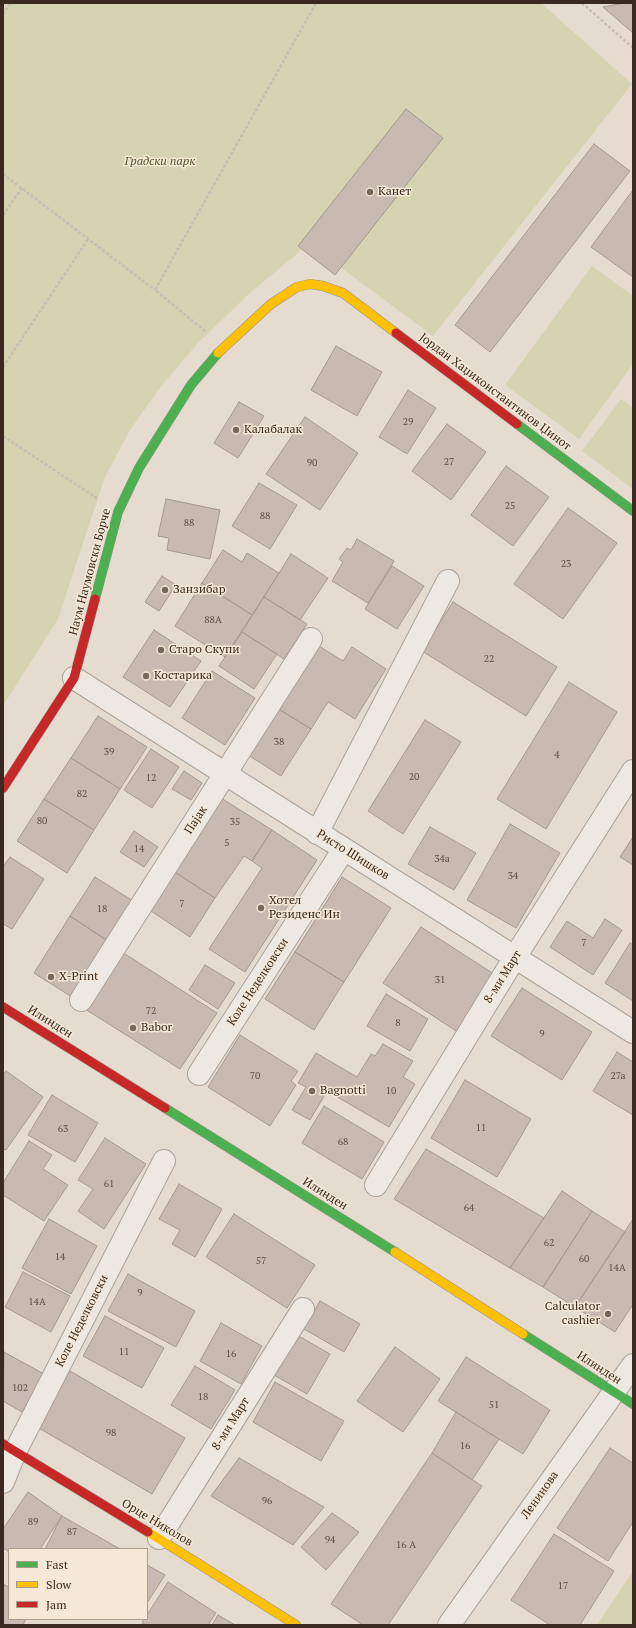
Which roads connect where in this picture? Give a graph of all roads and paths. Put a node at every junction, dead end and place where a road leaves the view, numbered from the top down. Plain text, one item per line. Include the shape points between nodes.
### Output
1 (11, 3) edge
2 (316, 3) edge
3 (582, 3) edge
4 (3, 14) edge
5 (633, 48) edge
6 (3, 174) edge
7 (22, 188) junction
8 (3, 215) edge
9 (88, 239) junction
10 (155, 290) junction
11 (343, 293) joint
12 (224, 346) junction
13 (3, 367) edge
14 (3, 436) edge
15 (633, 511) edge
16 (118, 512) junction
17 (448, 581) dead end
18 (311, 639) dead end
19 (74, 678) junction
20 (633, 771) edge
21 (226, 774) junction
22 (3, 788) edge
23 (627, 797) edge
24 (317, 833) junction
25 (344, 849) junction
26 (515, 958) junction
27 (81, 1000) dead end
28 (3, 1007) edge
29 (633, 1032) edge
30 (198, 1074) dead end
31 (164, 1161) dead end
32 (376, 1185) dead end
33 (303, 1309) dead end
34 (633, 1365) edge
35 (614, 1392) junction
36 (633, 1404) edge
37 (9, 1448) edge
38 (3, 1482) edge
39 (159, 1538) junction
40 (296, 1625) edge
41 (449, 1625) edge

1 - 4 path
2 - 10 path
3 - 5 path
6 - 7 path
7 - 8 path
7 - 9 path
9 - 10 path
9 - 13 path
10 - 12 path
11 - 12 street, Наум Наумовски Борче via 310,284 297,287 271,304
11 - 15 street, Јордан Хаџиконстантинов Џинот
12 - 16 street, Наум Наумовски Борче via 191,385 163,428 139,468
14 - 16 path
16 - 19 street, Наум Наумовски Борче
17 - 24 street
18 - 21 street, Пајак
19 - 21 street, Ристо Шишков
19 - 22 street, Наум Наумовски Борче
20 - 23 street, 8-ми Март
21 - 24 street, Ристо Шишков
21 - 27 street, Пајак
23 - 26 street, 8-ми Март
24 - 25 street, Ристо Шишков
25 - 26 street, Ристо Шишков
25 - 30 street, Коле Неделковски
26 - 29 street, Ристо Шишков
26 - 32 street, 8-ми Март
28 - 35 street, Илинден via 345,1220
31 - 37 street, Коле Неделковски
33 - 39 street, 8-ми Март
34 - 35 street, Ленинова
35 - 36 street, Илинден
35 - 41 street, Ленинова
37 - 38 street, Коле Неделковски
37 - 39 street, Орце Николов
39 - 40 street, Орце Николов

